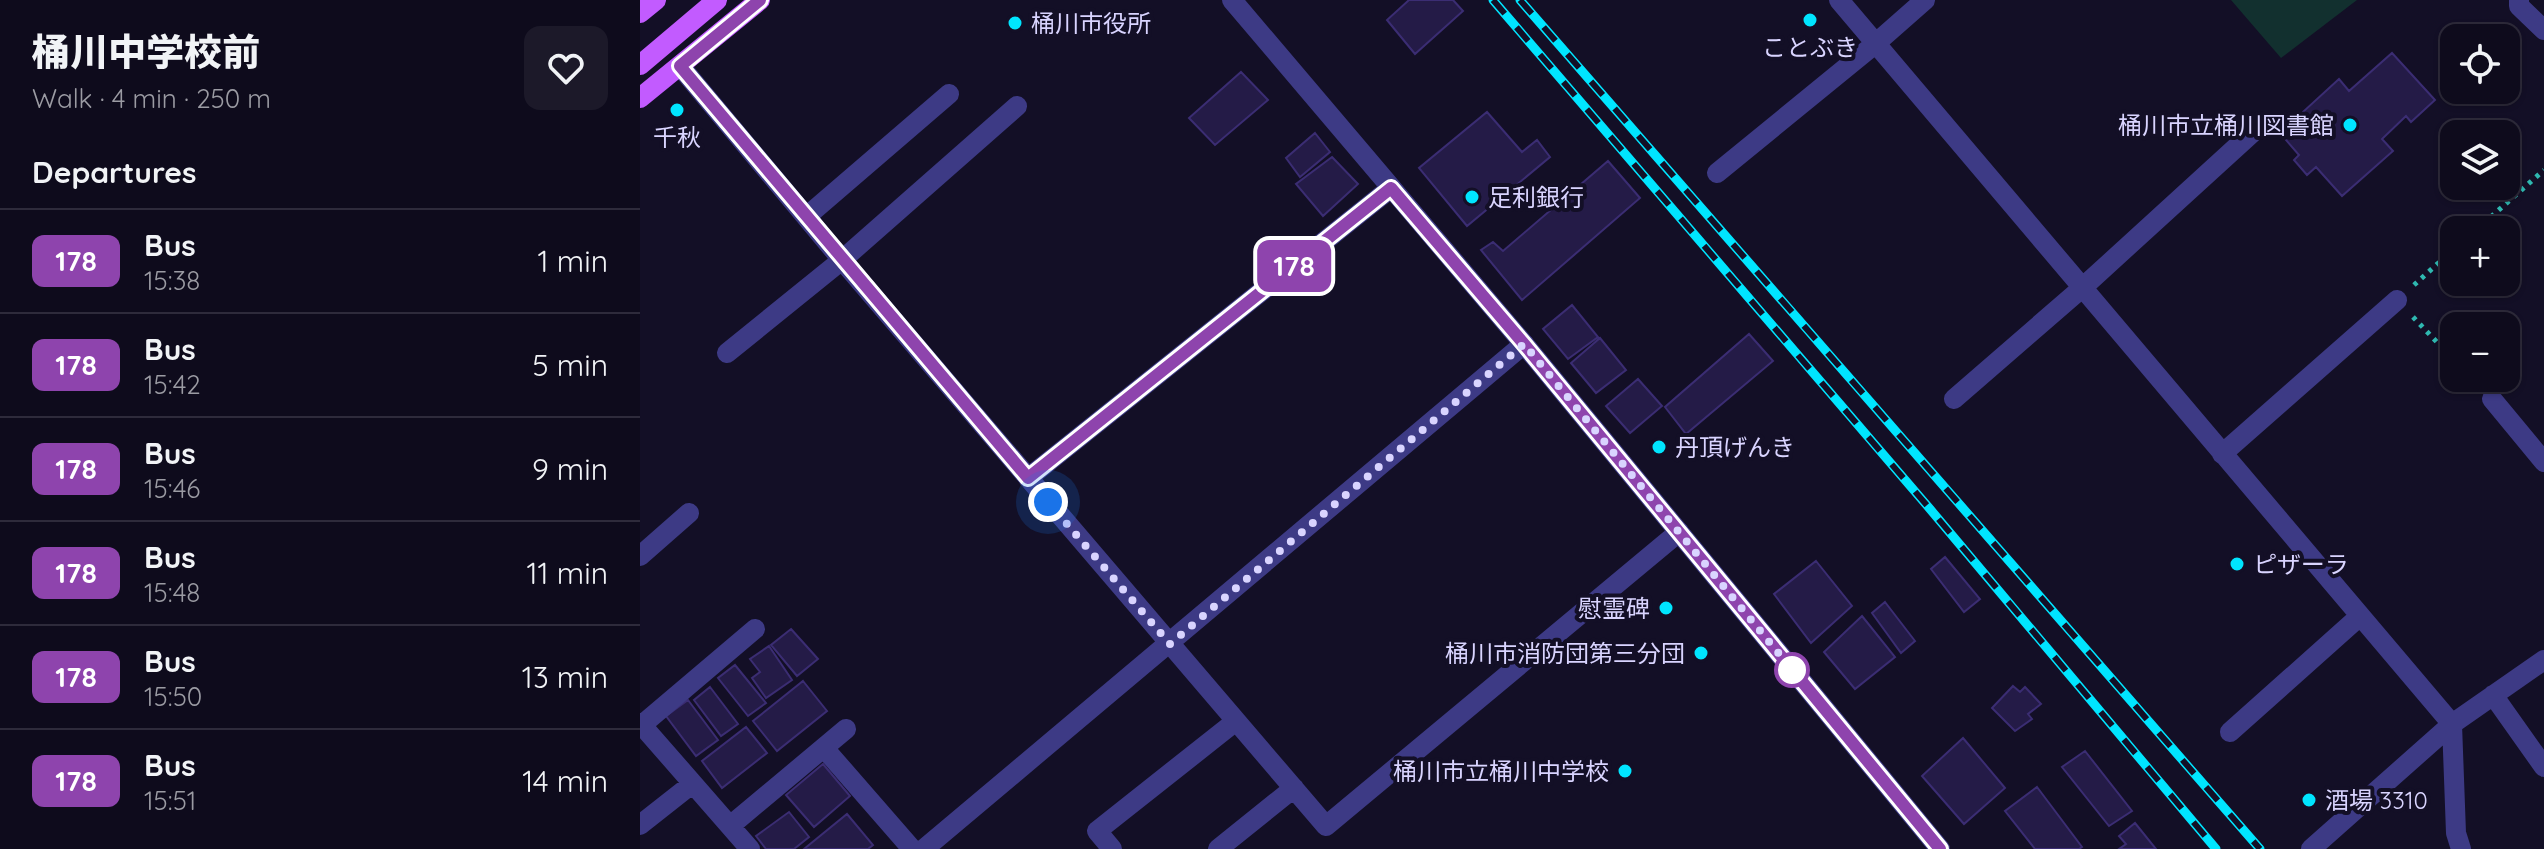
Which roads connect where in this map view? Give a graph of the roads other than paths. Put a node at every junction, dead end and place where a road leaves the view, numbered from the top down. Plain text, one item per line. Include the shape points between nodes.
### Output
1 (656, 0) edge
2 (717, 0) edge
3 (760, 0) edge
4 (1232, 0) edge
5 (1839, 0) edge
6 (1925, 0) edge
7 (2519, 0) edge
8 (640, 13) edge
9 (2544, 30) edge
10 (1875, 44) junction
11 (640, 65) edge
12 (680, 66) junction
13 (949, 94) dead end
14 (640, 98) edge
15 (1017, 106) dead end
16 (2253, 132) dead end
17 (1717, 173) dead end
18 (1391, 188) junction
19 (806, 217) junction
20 (842, 260) junction
21 (2082, 288) junction
22 (2397, 300) road end
23 (1524, 344) junction
24 (727, 353) dead end
25 (1954, 399) dead end
26 (2492, 399) dead end
27 (2222, 454) junction
28 (2544, 462) edge
29 (1028, 478) junction
30 (689, 513) dead end
31 (1679, 532) junction
32 (640, 556) edge
33 (2360, 616) junction
34 (755, 629) dead end
35 (1170, 644) junction
36 (2544, 660) edge
37 (2493, 695) junction
38 (1236, 721) junction
39 (641, 724) edge
40 (2452, 724) junction
41 (846, 729) dead end
42 (2230, 732) dead end
43 (824, 748) junction
44 (2544, 767) edge
45 (692, 784) junction
46 (1294, 788) junction
47 (640, 825) edge
48 (730, 826) junction
49 (750, 849) edge
50 (912, 849) edge
51 (924, 849) edge
52 (1112, 849) edge
53 (1218, 849) edge
54 (1940, 849) edge
55 (2311, 849) edge
56 (2461, 849) edge

1 - 8 main road
2 - 11 main road
3 - 12 main road
4 - 18 street
5 - 10 street
6 - 10 street
7 - 9 street
10 - 17 street
10 - 21 street
12 - 14 main road
12 - 19 street
13 - 19 street
15 - 20 street
16 - 21 street
18 - 23 street
18 - 29 street
19 - 20 street
20 - 24 street
20 - 29 street
21 - 25 street
21 - 27 street
22 - 27 street
23 - 31 street
23 - 35 street
26 - 28 street
27 - 33 street
29 - 35 street
30 - 32 street
31 - 46 street via 1326,826
31 - 54 street
33 - 40 street
33 - 42 street
34 - 39 street
35 - 38 street
35 - 51 street
36 - 37 street
37 - 40 street
37 - 44 street
38 - 46 street
38 - 52 street via 1097,831
39 - 45 street
40 - 55 street
40 - 56 street
41 - 43 street
43 - 48 street
43 - 50 street
45 - 47 street
45 - 48 street
46 - 53 street
48 - 49 street

